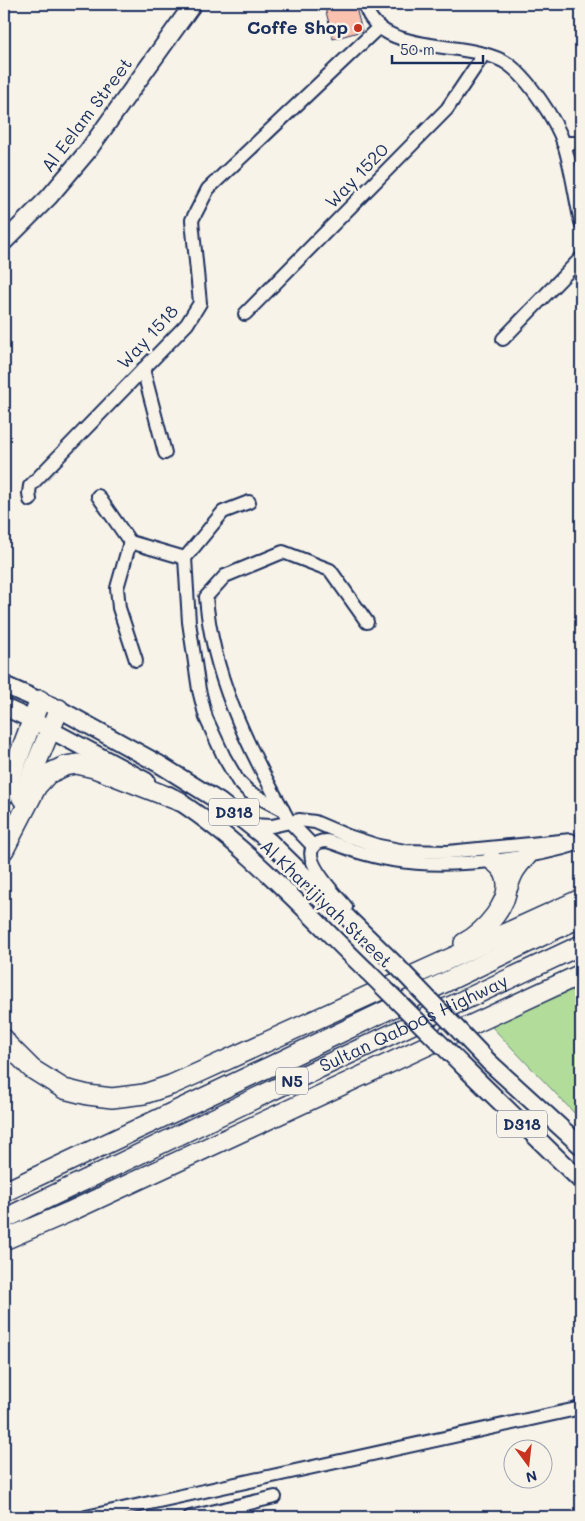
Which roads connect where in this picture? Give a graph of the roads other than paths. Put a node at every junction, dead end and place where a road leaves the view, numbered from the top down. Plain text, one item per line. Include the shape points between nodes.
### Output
1 (193, 4) edge
2 (365, 4) edge
3 (379, 27) junction
4 (484, 54) junction
5 (563, 143) junction
6 (581, 143) edge
7 (581, 222) edge
8 (4, 242) edge
9 (581, 258) edge
10 (245, 314) dead end
11 (503, 339) dead end
12 (143, 369) junction
13 (165, 453) dead end
14 (98, 496) dead end
15 (30, 500) dead end
16 (249, 502) dead end
17 (130, 542) junction
18 (186, 558) junction
19 (367, 622) dead end
20 (136, 660) dead end
21 (4, 685) edge
22 (40, 700) junction
23 (4, 707) edge
24 (59, 709) junction
25 (32, 720) junction
26 (50, 730) junction
27 (4, 795) edge
28 (179, 801) junction
29 (286, 816) junction
30 (250, 825) junction
31 (581, 839) edge
32 (563, 841) junction
33 (581, 843) edge
34 (313, 846) junction
35 (4, 849) edge
36 (527, 856) junction
37 (492, 860) junction
38 (508, 887) junction
39 (581, 899) edge
40 (581, 917) edge
41 (581, 945) edge
42 (377, 946) junction
43 (581, 974) edge
44 (379, 991) junction
45 (4, 1039) edge
46 (581, 1146) edge
47 (581, 1181) edge
48 (4, 1192) edge
49 (4, 1219) edge
50 (4, 1240) edge
51 (581, 1408) edge
52 (275, 1497) dead end
53 (86, 1517) edge
54 (190, 1517) edge

1 - 8 main road, Al Eelam Street via 87,152 49,197
2 - 3 street
3 - 4 street via 399,39
3 - 12 street, Way 1518 via 208,189 192,220 200,304 187,324
4 - 5 street via 508,64 524,79 545,106
4 - 10 street, Way 1520 via 447,109
5 - 6 street
5 - 7 street
9 - 11 street
12 - 13 street
12 - 15 street, Way 1518 via 30,486
14 - 17 street
16 - 18 street via 222,512
17 - 18 street
17 - 20 street via 117,588 119,608
18 - 29 street via 189,622 206,718 238,781
19 - 29 street via 330,570 283,552 225,576 206,597 218,660 240,728
21 - 22 main road, Al Kharijiyah Street / D318
22 - 24 main road, Al Kharijiyah Street / D318
22 - 25 highway
23 - 25 main road, Al Kharijiyah Street / D318
24 - 26 highway
24 - 30 main road, Al Kharijiyah Street / D318 via 159,764
25 - 26 main road, Al Kharijiyah Street / D318
25 - 27 highway
26 - 28 main road, Al Kharijiyah Street / D318
26 - 35 highway via 28,779
28 - 35 highway via 94,768 77,764 65,766 48,774 37,786
28 - 47 main road, Al Kharijiyah Street / D318, bridge via 236,845
29 - 30 street via 272,826
29 - 32 street via 315,822 378,846 405,851 448,852
29 - 34 street
30 - 42 main road, Al Kharijiyah Street / D318
31 - 32 street
32 - 36 street via 539,848
33 - 36 street
34 - 37 street via 327,841 366,854 418,862
34 - 42 street via 311,853 315,869
36 - 37 street
36 - 38 highway via 517,864
37 - 38 highway via 502,868
38 - 44 highway via 492,920 475,937 423,963
39 - 44 highway
40 - 48 highway, Sultan Qaboos Highway / N5
41 - 49 highway, Sultan Qaboos Highway / N5
42 - 46 main road, Al Kharijiyah Street / D318, bridge via 489,1062
43 - 50 highway
44 - 45 highway via 172,1085 144,1094 112,1098 64,1089 32,1069
51 - 53 street
52 - 54 street

